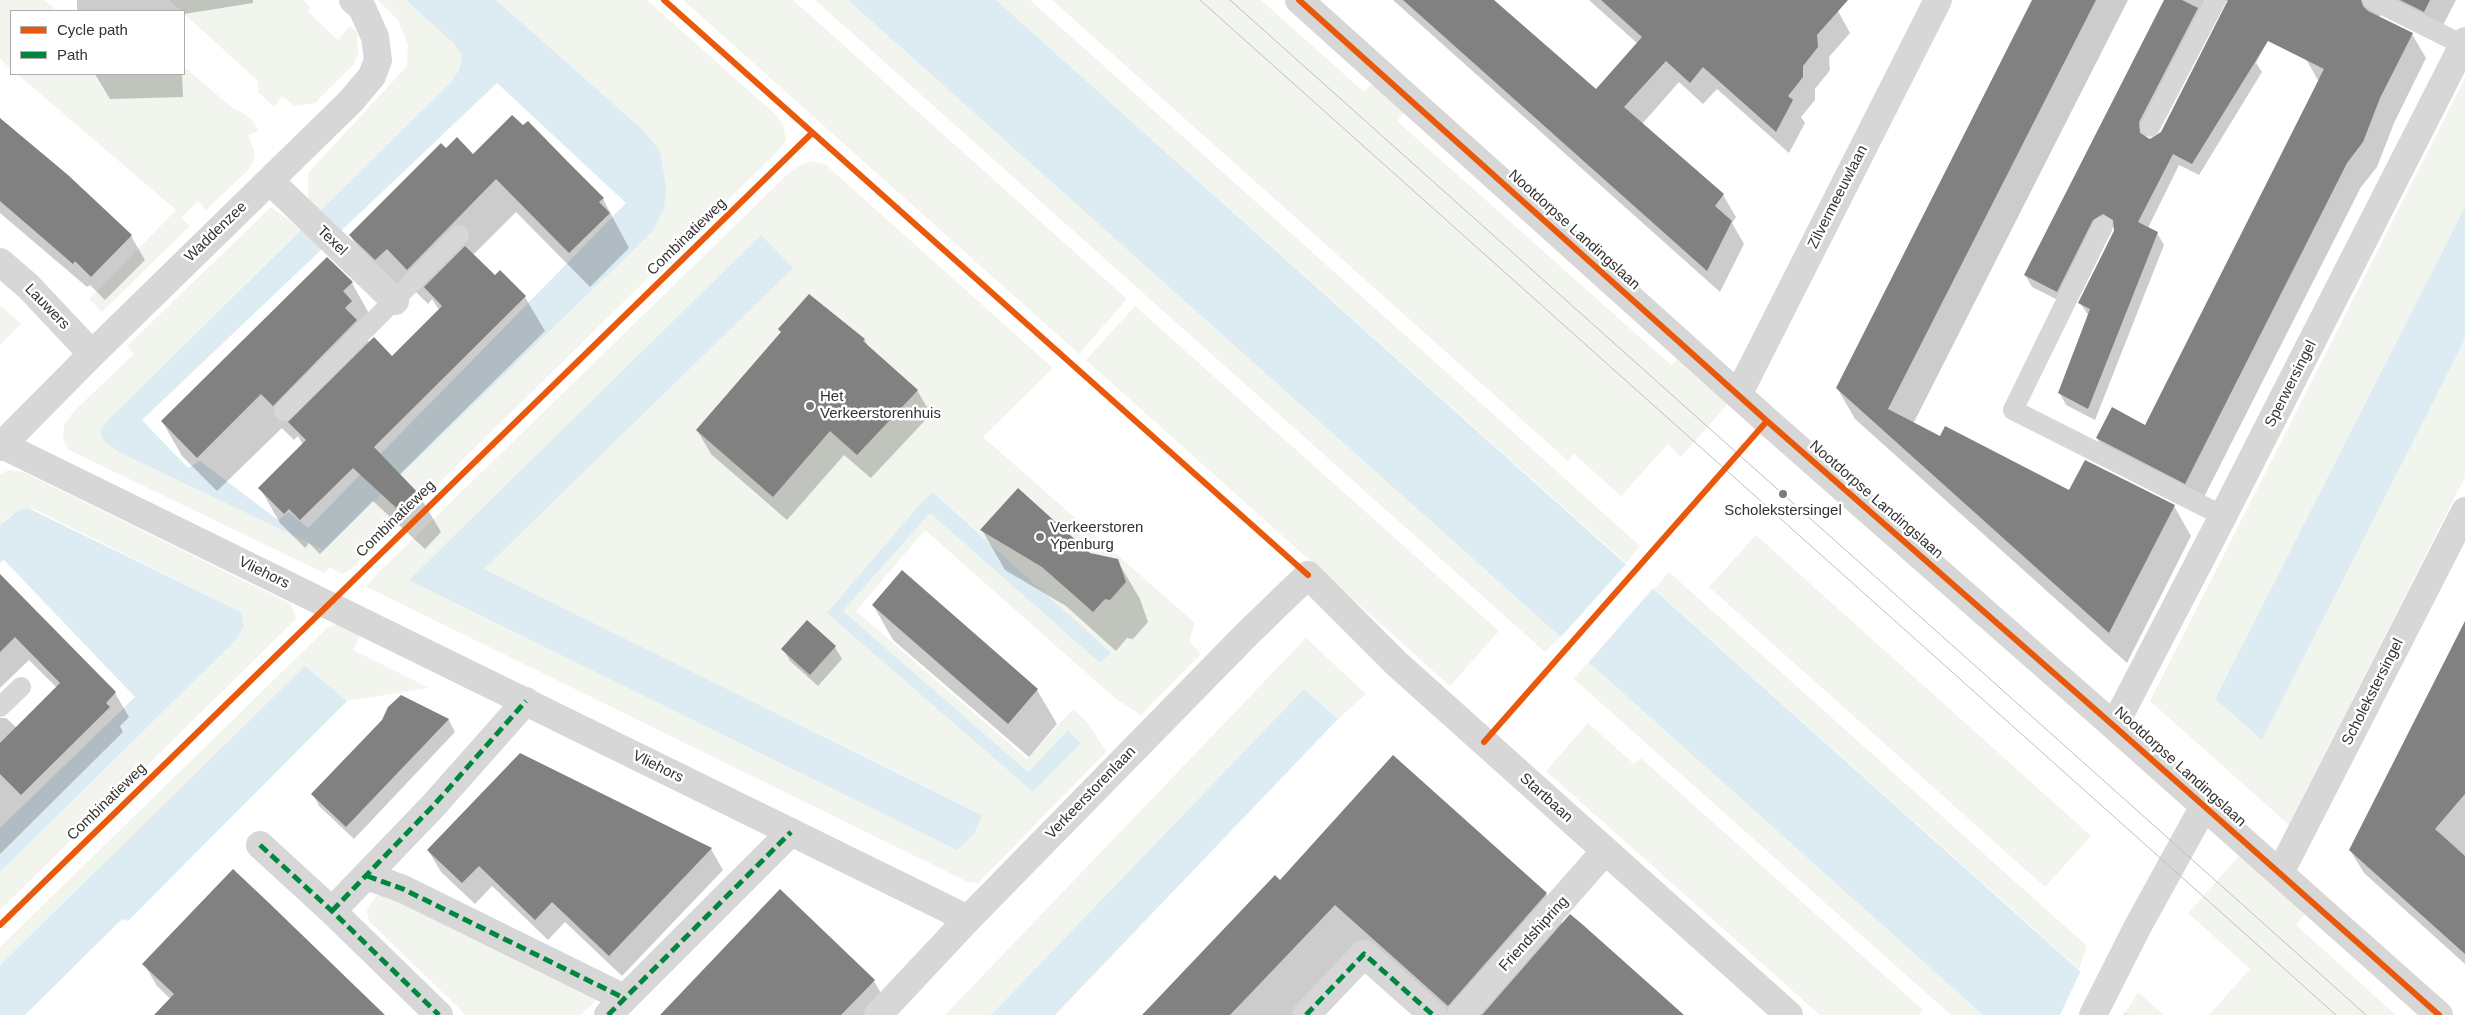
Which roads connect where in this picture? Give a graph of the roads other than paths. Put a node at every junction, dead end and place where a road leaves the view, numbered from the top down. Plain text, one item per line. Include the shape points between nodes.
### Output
1 (353, 0) edge
2 (1299, 0) edge
3 (2216, 0) edge
4 (2374, 0) edge
5 (1930, 4) edge
6 (2464, 43) edge
7 (2150, 127) dead end
8 (270, 180) junction
9 (2103, 226) dead end
10 (459, 235) dead end
11 (0, 262) edge
12 (394, 302) junction
13 (92, 354) junction
14 (1738, 395) junction
15 (284, 411) dead end
16 (1, 446) edge
17 (2465, 511) edge
18 (2223, 516) junction
19 (1308, 576) joint
20 (21, 687) dead end
21 (526, 701) junction
22 (0, 707) edge
23 (2114, 726) junction
24 (2204, 806) junction
25 (791, 832) junction
26 (260, 845) dead end
27 (1606, 852) junction
28 (2280, 873) junction
29 (367, 876) junction
30 (332, 911) junction
31 (968, 919) junction
32 (616, 1007) edge
33 (439, 1015) edge
34 (878, 1015) edge
35 (1306, 1015) edge
36 (1434, 1015) edge
37 (1461, 1015) edge
38 (1789, 1015) edge
39 (2093, 1015) edge
40 (2439, 1015) edge

1 - 8 street, Waddenzee via 362,8 375,37 378,60 372,76 351,101
2 - 14 street, Nootdorpse Landingslaan
3 - 7 lane
4 - 6 lane
5 - 14 street, Zilvermeeuwlaan
6 - 18 street, Sperwersingel
8 - 12 street, Texel
8 - 13 street, Waddenzee
9 - 18 lane via 2013,410
10 - 12 lane
11 - 13 street, Lauwers via 28,286
12 - 15 lane
13 - 16 street, Waddenzee
14 - 23 street, Nootdorpse Landingslaan
16 - 21 street, Vliehors
17 - 28 street, Scholekstersingel
18 - 23 street, Sperwersingel
19 - 27 street, Startbaan via 1397,664
19 - 31 street, Verkeerstorenlaan
20 - 22 lane
21 - 25 street, Vliehors
21 - 29 street
23 - 24 street, Nootdorpse Landingslaan
24 - 28 street, Nootdorpse Landingslaan
24 - 39 street, Nootdorpse Landingslaan
25 - 31 street, Vliehors
25 - 32 street
26 - 30 street
27 - 37 street, Friendshipring
27 - 38 street, Startbaan
28 - 40 street, Nootdorpse Landingslaan
29 - 30 street
29 - 32 street via 403,889
30 - 33 street
31 - 34 street, Verkeerstorenlaan
35 - 36 street via 1364,954

